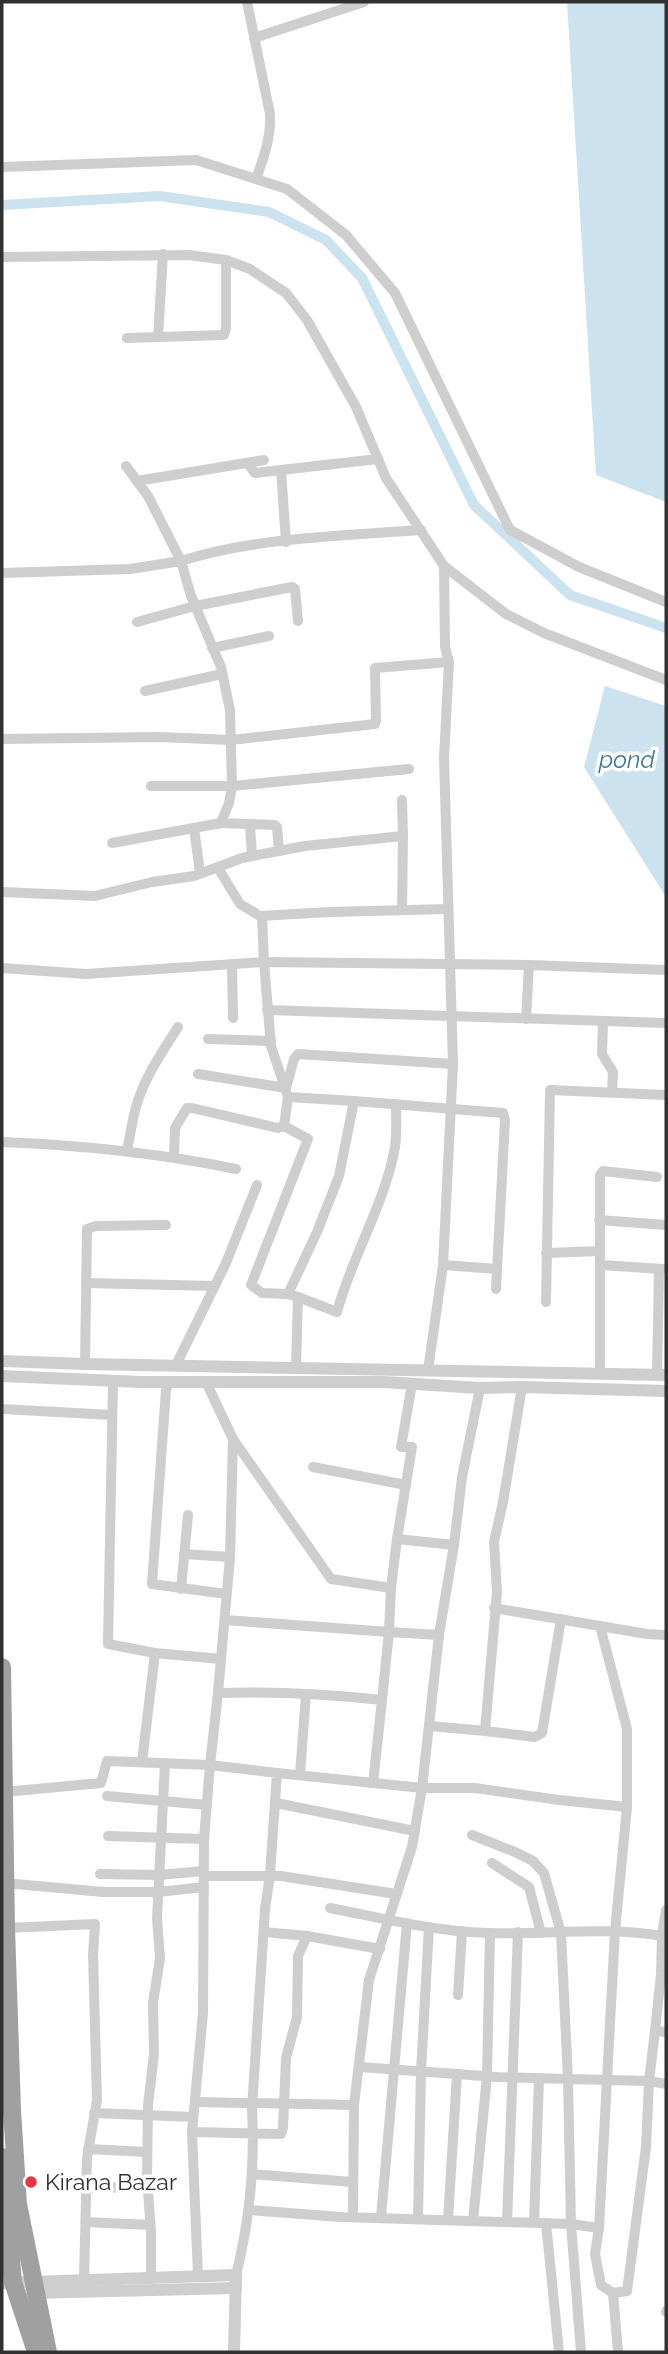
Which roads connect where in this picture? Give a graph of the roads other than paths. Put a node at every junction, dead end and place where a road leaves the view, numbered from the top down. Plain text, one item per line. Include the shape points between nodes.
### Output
1 (247, 2) edge
2 (364, 2) edge
3 (254, 38) junction
4 (2, 167) edge
5 (256, 179) junction
6 (163, 254) junction
7 (2, 257) edge
8 (226, 260) junction
9 (158, 337) junction
10 (127, 338) dead end
11 (264, 460) dead end
12 (378, 460) junction
13 (247, 463) junction
14 (127, 466) dead end
15 (281, 470) junction
16 (137, 481) junction
17 (421, 530) junction
18 (286, 542) junction
19 (181, 561) junction
20 (444, 566) junction
21 (2, 573) edge
22 (666, 601) edge
23 (195, 606) junction
24 (298, 621) dead end
25 (137, 622) dead end
26 (268, 636) dead end
27 (212, 649) junction
28 (449, 662) junction
29 (222, 674) junction
30 (666, 680) edge
31 (145, 691) dead end
32 (2, 739) edge
33 (232, 740) junction
34 (409, 769) dead end
35 (151, 786) dead end
36 (232, 786) junction
37 (402, 800) dead end
38 (220, 823) junction
39 (250, 824) junction
40 (194, 828) junction
41 (404, 836) junction
42 (112, 843) dead end
43 (279, 851) junction
44 (251, 856) junction
45 (218, 868) junction
46 (200, 873) junction
47 (2, 892) edge
48 (448, 909) junction
49 (402, 910) junction
50 (262, 916) junction
51 (264, 962) junction
52 (232, 964) junction
53 (450, 964) junction
54 (529, 965) junction
55 (2, 968) edge
56 (666, 970) edge
57 (267, 1010) junction
58 (452, 1016) junction
59 (233, 1018) dead end
60 (526, 1018) junction
61 (603, 1021) junction
62 (666, 1023) edge
63 (178, 1027) dead end
64 (208, 1039) dead end
65 (271, 1041) junction
66 (453, 1064) junction
67 (198, 1074) dead end
68 (612, 1091) junction
69 (287, 1092) junction
70 (666, 1095) edge
71 (354, 1101) junction
72 (396, 1104) junction
73 (452, 1108) junction
74 (285, 1126) junction
75 (2, 1142) edge
76 (127, 1151) junction
77 (174, 1157) junction
78 (236, 1169) dead end
79 (657, 1177) dead end
80 (257, 1185) dead end
81 (599, 1220) junction
82 (166, 1225) dead end
83 (666, 1225) edge
84 (600, 1251) junction
85 (546, 1252) junction
86 (443, 1265) junction
87 (600, 1265) junction
88 (497, 1269) junction
89 (663, 1269) edge
90 (86, 1283) junction
91 (215, 1286) junction
92 (496, 1289) dead end
93 (293, 1296) junction
94 (546, 1302) dead end
95 (2, 1361) edge
96 (85, 1364) junction
97 (176, 1365) junction
98 (296, 1367) junction
99 (428, 1370) junction
100 (600, 1374) junction
101 (662, 1375) edge
102 (2, 1376) edge
103 (113, 1381) junction
104 (169, 1382) junction
105 (206, 1382) junction
106 (412, 1384) junction
107 (522, 1387) junction
108 (480, 1388) junction
109 (666, 1391) edge
110 (2, 1409) edge
111 (112, 1415) junction
112 (233, 1439) junction
113 (313, 1468) dead end
114 (406, 1485) junction
115 (188, 1515) dead end
116 (397, 1539) junction
117 (454, 1545) junction
118 (184, 1554) junction
119 (230, 1557) junction
120 (391, 1588) junction
121 (181, 1589) junction
122 (226, 1594) junction
123 (494, 1608) junction
124 (561, 1619) junction
125 (225, 1620) junction
126 (600, 1626) junction
127 (389, 1632) junction
128 (439, 1635) junction
129 (666, 1635) edge
130 (155, 1653) junction
131 (221, 1659) junction
132 (2, 1667) edge
133 (218, 1693) junction
134 (306, 1693) junction
135 (382, 1700) junction
136 (2, 1704) edge
137 (430, 1726) junction
138 (485, 1731) junction
139 (142, 1762) junction
140 (165, 1763) junction
141 (210, 1765) junction
142 (277, 1773) junction
143 (300, 1774) junction
144 (373, 1783) junction
145 (422, 1788) junction
146 (4, 1792) junction
147 (107, 1797) dead end
148 (162, 1800) junction
149 (276, 1803) junction
150 (207, 1805) junction
151 (627, 1807) junction
152 (415, 1831) junction
153 (472, 1835) dead end
154 (108, 1836) dead end
155 (160, 1837) junction
156 (204, 1839) junction
157 (492, 1863) dead end
158 (4, 1872) edge
159 (100, 1874) dead end
160 (159, 1875) junction
161 (270, 1875) junction
162 (204, 1878) junction
163 (158, 1892) junction
164 (396, 1894) junction
165 (330, 1908) dead end
166 (666, 1910) edge
167 (388, 1919) junction
168 (407, 1923) junction
169 (429, 1927) junction
170 (6, 1928) junction
171 (462, 1931) junction
172 (615, 1931) junction
173 (264, 1932) junction
174 (489, 1933) junction
175 (518, 1933) junction
176 (541, 1933) junction
177 (561, 1933) junction
178 (307, 1936) junction
179 (664, 1936) edge
180 (380, 1949) junction
181 (663, 1983) edge
182 (458, 1995) dead end
183 (661, 2031) edge
184 (360, 2067) junction
185 (393, 2070) junction
186 (421, 2071) junction
187 (457, 2074) junction
188 (487, 2076) junction
189 (514, 2077) junction
190 (540, 2078) junction
191 (568, 2079) junction
192 (607, 2079) junction
193 (649, 2081) junction
194 (666, 2084) edge
195 (195, 2102) junction
196 (252, 2105) junction
197 (285, 2105) junction
198 (354, 2105) junction
199 (94, 2113) junction
200 (148, 2117) junction
201 (193, 2117) junction
202 (192, 2133) junction
203 (253, 2134) junction
204 (88, 2149) junction
205 (147, 2152) junction
206 (2, 2157) edge
207 (252, 2174) junction
208 (3, 2176) edge
209 (353, 2182) junction
210 (86, 2188) junction
211 (147, 2188) junction
212 (4, 2204) edge
213 (248, 2210) junction
214 (353, 2217) junction
215 (381, 2217) junction
216 (418, 2218) junction
217 (448, 2220) junction
218 (473, 2221) junction
219 (86, 2222) junction
220 (507, 2222) junction
221 (540, 2223) junction
222 (571, 2224) junction
223 (150, 2225) junction
224 (599, 2228) junction
225 (5, 2232) edge
226 (198, 2276) junction
227 (151, 2277) junction
228 (84, 2279) junction
229 (236, 2281) junction
230 (10, 2286) edge
231 (34, 2287) junction
232 (613, 2293) junction
233 (36, 2352) edge
234 (48, 2352) edge
235 (234, 2352) edge
236 (558, 2352) edge
237 (581, 2352) edge
238 (618, 2352) edge

1 - 3 street
2 - 3 street
3 - 5 street via 270,114 266,153
4 - 5 street via 196,160
5 - 22 street via 287,189 346,235 395,293 510,530 579,567
6 - 7 street
6 - 8 street
6 - 9 street
8 - 9 street via 224,335
8 - 12 street via 271,281 295,304 356,408
9 - 10 street
11 - 13 street
12 - 15 street
12 - 17 street
13 - 15 street via 255,472
13 - 16 street
14 - 16 street
15 - 18 street
16 - 19 street
17 - 18 street
17 - 20 street
18 - 19 street via 216,550
19 - 21 street via 130,569
19 - 23 street
20 - 28 street
20 - 30 street via 506,614
23 - 24 street via 292,587
23 - 25 street
23 - 27 street
26 - 27 street
27 - 29 street
28 - 33 street via 375,668 376,723
28 - 48 street via 444,758
29 - 31 street
29 - 33 street
32 - 33 street
33 - 36 street
34 - 36 street
35 - 36 street
36 - 38 street
37 - 41 street
38 - 39 street
38 - 40 street
39 - 43 street via 277,827
39 - 44 street
40 - 42 street
40 - 46 street
41 - 43 street
41 - 49 street
43 - 44 street
44 - 45 street
45 - 46 street
45 - 50 street via 240,904
46 - 47 street via 95,896
48 - 49 street
48 - 53 street
49 - 50 street
50 - 51 street
51 - 52 street
51 - 53 street
51 - 57 street
52 - 55 street via 86,974
52 - 59 street
53 - 54 street
53 - 58 street
54 - 56 street
54 - 60 street
57 - 58 street
57 - 65 street
58 - 60 street
58 - 66 street
60 - 61 street
61 - 62 street
61 - 68 street via 602,1054 612,1072
63 - 76 street via 143,1089
64 - 65 street
65 - 69 street
66 - 69 street via 298,1054
66 - 73 street
67 - 69 street
68 - 70 street
68 - 85 street via 550,1090
69 - 71 street
69 - 74 street
71 - 72 street
71 - 93 street via 339,1176
72 - 73 street
72 - 93 street via 396,1145 388,1178 337,1312
73 - 86 street
73 - 88 street via 504,1115
74 - 77 street via 271,1127 189,1108 175,1128
74 - 93 street via 308,1139 251,1285 262,1293
75 - 76 street
76 - 77 street
77 - 78 street
79 - 81 street via 600,1172
80 - 91 street
81 - 83 street
81 - 84 street
82 - 90 street via 88,1227
84 - 85 street
84 - 87 street
85 - 94 street
86 - 88 street
86 - 99 street
87 - 89 street
87 - 100 street
88 - 92 street
89 - 101 street
90 - 91 street
90 - 96 street
91 - 97 street
93 - 98 street
95 - 96 street
96 - 97 street
97 - 98 street
98 - 99 street
99 - 100 street
100 - 101 street
102 - 103 street
103 - 104 street
103 - 111 street
104 - 105 street
104 - 121 street via 152,1582
105 - 106 street
105 - 112 street
106 - 108 street
106 - 114 street via 401,1447 412,1447
107 - 108 street
107 - 109 street
107 - 123 street via 494,1542
108 - 117 street
110 - 111 street
111 - 130 street via 107,1641 110,1646
112 - 119 street
112 - 120 street via 331,1578
113 - 114 street
114 - 116 street
115 - 118 street
116 - 117 street
116 - 120 street
117 - 128 street
118 - 119 street
118 - 121 street
119 - 122 street
120 - 127 street
121 - 122 street
122 - 125 street
123 - 124 street
123 - 138 street
124 - 126 street
124 - 138 street via 542,1733 535,1737
125 - 127 street
125 - 131 street
126 - 129 street
126 - 151 street via 627,1729
127 - 128 street
127 - 135 street
128 - 137 street
130 - 131 street
130 - 139 street
131 - 133 street
132 - 136 highway
133 - 134 street
133 - 141 street
134 - 135 street
134 - 143 street
135 - 144 street
136 - 146 highway
137 - 138 street
137 - 145 street
139 - 140 street
139 - 146 street via 107,1761 101,1783
140 - 141 street
140 - 148 street
141 - 142 street
141 - 150 street
142 - 143 street
142 - 149 street
143 - 144 street
144 - 145 street
145 - 151 street via 475,1788
145 - 152 street
146 - 158 highway
147 - 148 street
148 - 150 street
148 - 155 street
149 - 152 street
149 - 161 street
150 - 156 street
151 - 172 street
152 - 164 street
153 - 177 street via 538,1866 548,1883
154 - 155 street
155 - 156 street
155 - 160 street
156 - 162 street
157 - 176 street via 529,1887
158 - 163 street via 88,1892
158 - 170 highway
159 - 160 street
160 - 162 street
160 - 163 street
161 - 162 street
161 - 164 street
161 - 173 street
162 - 163 street
162 - 195 street via 204,2013
163 - 200 street via 160,1958 153,2003
164 - 167 street
165 - 167 street
166 - 179 street
167 - 168 street
167 - 180 street
168 - 169 street
168 - 185 street
169 - 171 street
169 - 186 street
170 - 199 street via 95,1924
170 - 231 highway via 18,2190
171 - 174 street
171 - 182 street
172 - 177 street
172 - 179 street
172 - 192 street
173 - 178 street
173 - 196 street
174 - 175 street
174 - 188 street
175 - 176 street
175 - 189 street
176 - 177 street
177 - 191 street
178 - 180 street
178 - 197 street via 298,1956 297,2017 286,2058
179 - 181 street
180 - 184 street via 369,1980
181 - 183 street
183 - 193 street
184 - 185 street
184 - 198 street
185 - 186 street
185 - 215 street
186 - 187 street
186 - 216 street
187 - 188 street
187 - 217 street
188 - 189 street
188 - 218 street
189 - 190 street
189 - 220 street
190 - 191 street
190 - 221 street
191 - 192 street
191 - 222 street
192 - 193 street
192 - 224 street
193 - 194 street
193 - 232 street via 646,2147 627,2291
195 - 196 street
195 - 201 street
196 - 197 street
196 - 203 street
197 - 198 street
197 - 203 street via 281,2134
198 - 209 street
199 - 200 street
199 - 204 street
200 - 201 street
200 - 205 street
201 - 202 street
202 - 203 street
202 - 226 street
203 - 207 street
204 - 205 street
204 - 210 street
205 - 211 street
206 - 208 highway
207 - 209 street
207 - 213 street
208 - 212 highway
209 - 214 street
210 - 211 street
210 - 219 street
211 - 223 street
212 - 225 highway
213 - 214 street
213 - 229 street
214 - 215 street
215 - 216 street
216 - 217 street
217 - 218 street
218 - 220 street
219 - 223 street
219 - 228 street
220 - 221 street
221 - 222 street
221 - 236 street
222 - 224 street
222 - 237 street
223 - 227 street
224 - 232 street via 595,2254 601,2285
225 - 230 highway
226 - 227 street
226 - 229 street
227 - 228 street
228 - 231 street
229 - 231 street
229 - 235 street
230 - 231 street
230 - 233 highway
231 - 234 highway
232 - 238 street

